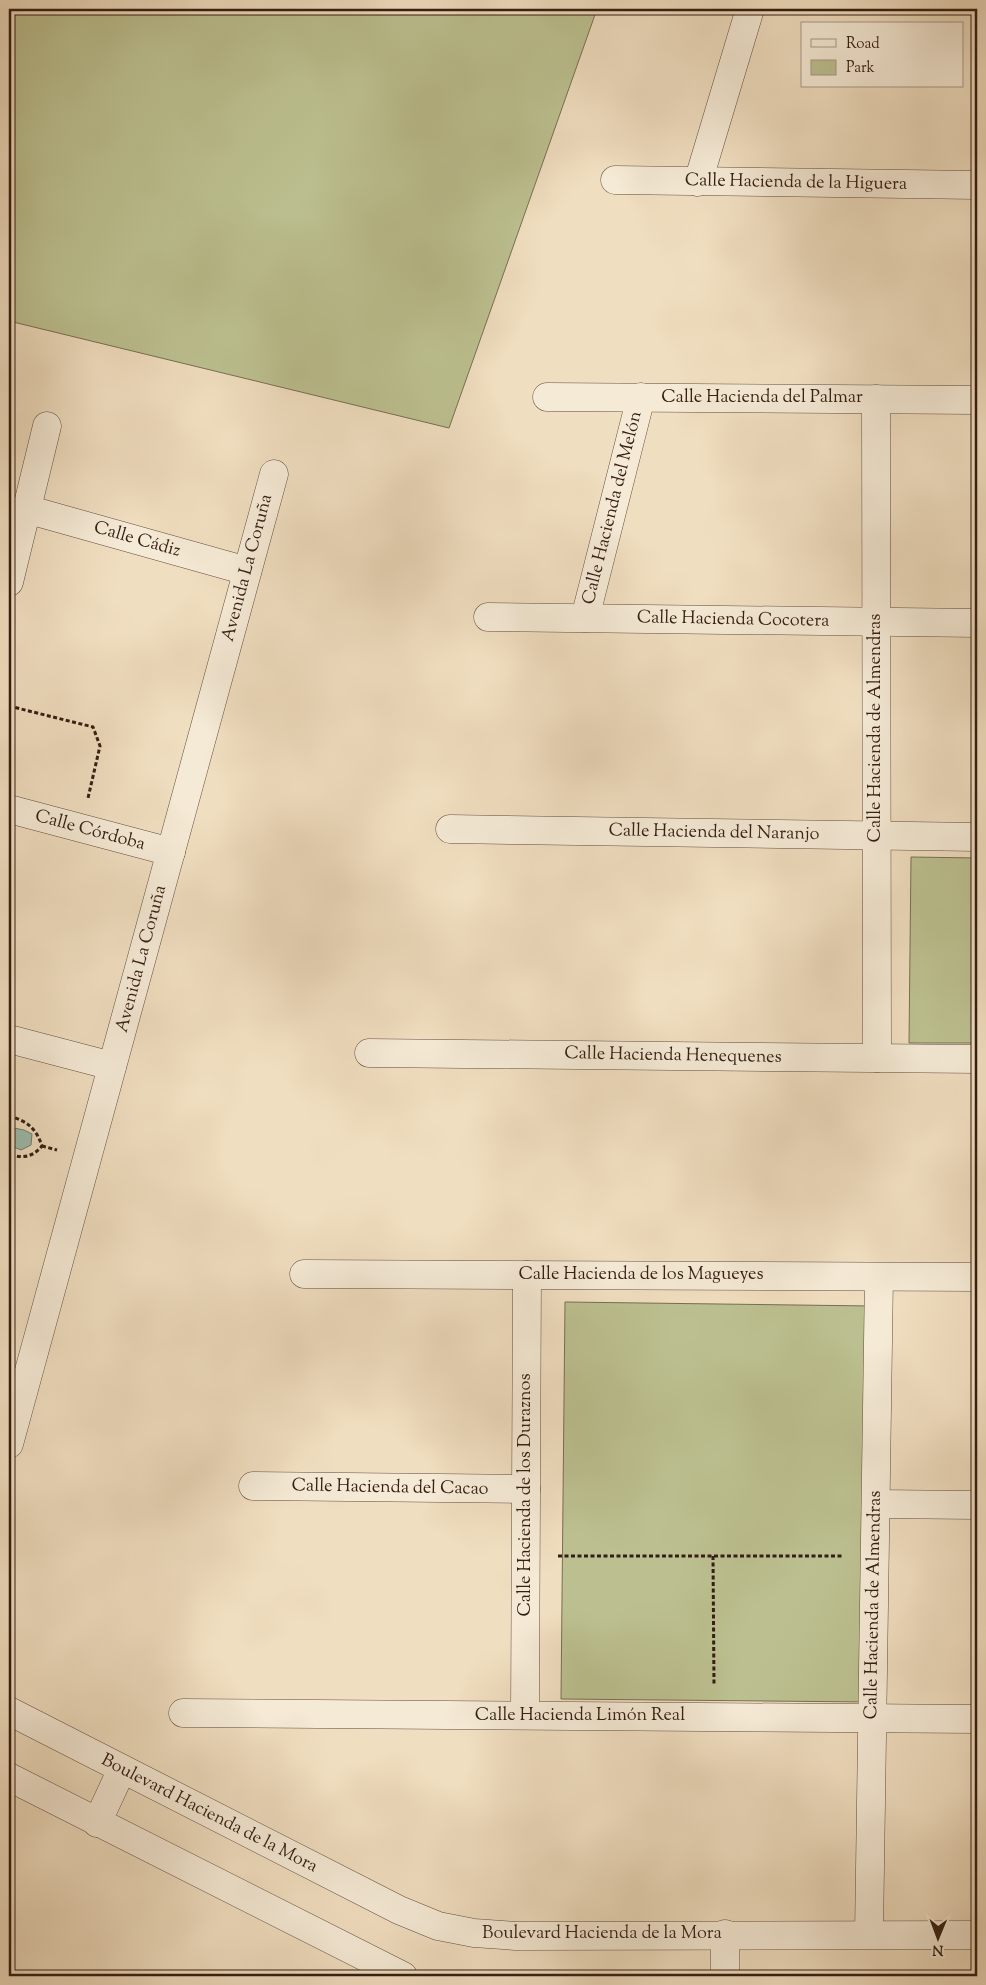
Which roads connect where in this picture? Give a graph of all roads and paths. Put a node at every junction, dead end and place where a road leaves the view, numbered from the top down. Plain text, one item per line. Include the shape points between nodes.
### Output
1 (750, 9) edge
2 (615, 180) dead end
3 (698, 182) junction
4 (977, 185) edge
5 (547, 397) dead end
6 (641, 397) junction
7 (876, 399) junction
8 (977, 400) edge
9 (47, 426) dead end
10 (274, 474) dead end
11 (26, 509) junction
12 (247, 570) junction
13 (9, 582) edge
14 (488, 617) dead end
15 (585, 618) junction
16 (876, 622) junction
17 (977, 623) edge
18 (9, 706) edge
19 (9, 809) edge
20 (82, 828) junction
21 (450, 829) dead end
22 (876, 835) junction
23 (977, 837) edge
24 (171, 852) junction
25 (9, 1039) edge
26 (369, 1053) dead end
27 (877, 1058) junction
28 (977, 1059) edge
29 (112, 1066) junction
30 (9, 1116) edge
31 (9, 1154) edge
32 (304, 1274) dead end
33 (527, 1275) junction
34 (879, 1277) junction
35 (977, 1277) edge
36 (20, 1354) edge
37 (9, 1444) edge
38 (253, 1486) dead end
39 (526, 1489) junction
40 (876, 1504) junction
41 (977, 1505) edge
42 (526, 1556) junction
43 (713, 1556) junction
44 (875, 1556) junction
45 (9, 1711) edge
46 (183, 1713) dead end
47 (525, 1715) junction
48 (714, 1717) junction
49 (872, 1718) junction
50 (977, 1719) edge
51 (122, 1770) junction
52 (9, 1778) edge
53 (97, 1823) junction
54 (724, 1934) junction
55 (869, 1934) junction
56 (977, 1935) edge
57 (403, 1976) edge
58 (725, 1976) edge

1 - 3 street
2 - 3 street, Calle Hacienda de la Higuera
3 - 4 street, Calle Hacienda de la Higuera
5 - 6 street, Calle Hacienda del Palmar
6 - 7 street, Calle Hacienda del Palmar
6 - 15 street, Calle Hacienda del Melón
7 - 8 street, Calle Hacienda del Palmar
7 - 16 street, Calle Hacienda de Almendras
9 - 11 street
10 - 12 street, Avenida La Coruña
11 - 12 street, Calle Cádiz
11 - 13 street
12 - 24 street, Avenida La Coruña
14 - 15 street, Calle Hacienda Cocotera
15 - 16 street, Calle Hacienda Cocotera
16 - 17 street, Calle Hacienda Cocotera
16 - 22 street, Calle Hacienda de Almendras
18 - 20 path via 93,727 100,746
19 - 20 street, Calle Córdoba
20 - 24 street, Calle Córdoba
21 - 22 street, Calle Hacienda del Naranjo
22 - 23 street, Calle Hacienda del Naranjo
22 - 27 street, Calle Hacienda de Almendras
24 - 29 street, Avenida La Coruña
25 - 29 street
26 - 27 street, Calle Hacienda Henequenes
27 - 28 street, Calle Hacienda Henequenes
29 - 36 street, Avenida La Coruña
30 - 31 path via 23,1120 38,1131 42,1146 36,1153 19,1158
32 - 33 street, Calle Hacienda de los Magueyes
33 - 34 street, Calle Hacienda de los Magueyes
33 - 39 street, Calle Hacienda de los Duraznos
34 - 35 street, Calle Hacienda de los Magueyes
34 - 40 street, Calle Hacienda de Almendras
36 - 37 street, Avenida La Coruña
38 - 39 street, Calle Hacienda del Cacao
39 - 42 street, Calle Hacienda de los Duraznos
40 - 41 street
40 - 44 street, Calle Hacienda de Almendras
42 - 43 path
42 - 47 street, Calle Hacienda de los Duraznos
43 - 44 path
43 - 48 path
44 - 49 street, Calle Hacienda de Almendras
45 - 51 street, Boulevard Hacienda de la Mora
46 - 47 street, Calle Hacienda Limón Real
47 - 48 street, Calle Hacienda Limón Real
48 - 49 street, Calle Hacienda Limón Real
49 - 50 street, Calle Hacienda Limón Real
49 - 55 street, Calle Hacienda de Almendras
51 - 53 street
51 - 54 street, Boulevard Hacienda de la Mora via 399,1910 438,1926 516,1936
52 - 53 street
53 - 57 street
54 - 55 street, Boulevard Hacienda de la Mora
54 - 58 street
55 - 56 street, Boulevard Hacienda de la Mora

